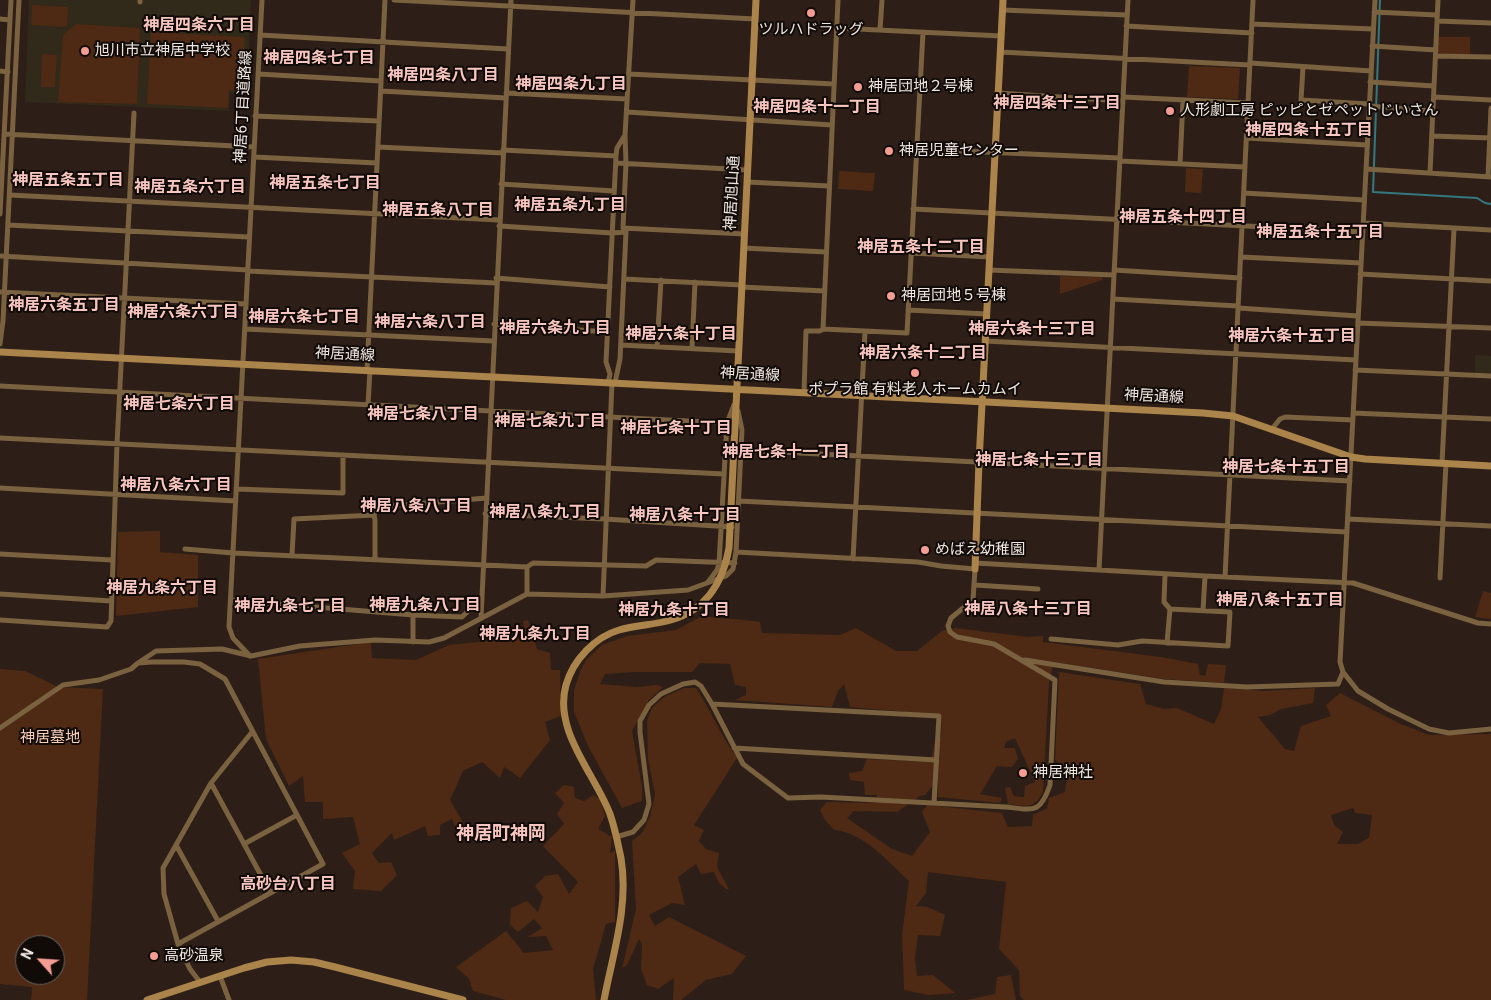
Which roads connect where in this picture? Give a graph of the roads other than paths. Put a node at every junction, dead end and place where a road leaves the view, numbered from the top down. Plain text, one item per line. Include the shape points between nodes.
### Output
1 (11, 0) edge
2 (19, 0) edge
3 (262, 0) edge
4 (385, 0) edge
5 (394, 0) edge
6 (511, 0) edge
7 (633, 0) edge
8 (756, 0) edge
9 (838, 0) edge
10 (882, 0) edge
11 (1003, 0) edge
12 (1128, 0) edge
13 (1254, 0) edge
14 (1374, 0) edge
15 (1438, 0) edge
16 (510, 6) junction
17 (1003, 10) junction
18 (1374, 12) junction
19 (632, 14) junction
20 (1127, 15) junction
21 (1437, 18) junction
22 (0, 19) edge
23 (755, 19) junction
24 (10, 20) junction
25 (1491, 23) edge
26 (1252, 24) junction
27 (1126, 26) junction
28 (837, 28) junction
29 (1373, 29) junction
30 (880, 30) junction
31 (923, 32) junction
32 (1252, 32) junction
33 (9, 33) junction
34 (17, 34) junction
35 (260, 35) junction
36 (1001, 36) junction
37 (383, 42) junction
38 (1372, 46) junction
39 (508, 49) junction
40 (1436, 50) junction
41 (1000, 52) junction
42 (1436, 56) junction
43 (1491, 57) edge
44 (1125, 58) junction
45 (1250, 64) junction
46 (1303, 67) junction
47 (0, 71) edge
48 (1371, 71) junction
49 (8, 72) junction
50 (258, 74) junction
51 (629, 74) junction
52 (752, 80) junction
53 (381, 81) junction
54 (1370, 82) junction
55 (834, 84) junction
56 (1434, 86) junction
57 (381, 91) junction
58 (998, 93) junction
59 (506, 95) junction
60 (1434, 97) junction
61 (627, 99) junction
62 (1123, 99) junction
63 (1183, 100) junction
64 (1491, 100) edge
65 (1248, 104) junction
66 (1369, 105) junction
67 (1491, 108) edge
68 (1433, 111) junction
69 (627, 112) junction
70 (134, 113) dead end
71 (255, 116) junction
72 (750, 120) junction
73 (379, 121) junction
74 (2, 122) edge
75 (13, 123) junction
76 (832, 125) junction
77 (4, 134) junction
78 (13, 134) junction
79 (625, 135) junction
80 (1432, 136) junction
81 (1247, 138) junction
82 (1490, 138) edge
83 (133, 141) junction
84 (1367, 145) junction
85 (254, 147) junction
86 (378, 147) junction
87 (916, 149) junction
88 (503, 151) junction
89 (995, 152) junction
90 (616, 156) junction
91 (254, 157) junction
92 (1120, 160) junction
93 (1, 163) edge
94 (377, 163) junction
95 (616, 163) junction
96 (626, 163) junction
97 (1180, 164) junction
98 (1245, 167) junction
99 (1366, 169) junction
100 (748, 170) junction
101 (1430, 173) junction
102 (1489, 177) edge
103 (2, 178) junction
104 (10, 179) junction
105 (747, 182) junction
106 (501, 184) junction
107 (829, 186) junction
108 (614, 191) junction
109 (1244, 193) junction
110 (10, 195) junction
111 (129, 200) junction
112 (1364, 200) junction
113 (0, 206) edge
114 (251, 207) junction
115 (913, 209) junction
116 (0, 214) edge
117 (375, 214) junction
118 (992, 214) junction
119 (499, 220) junction
120 (1117, 220) junction
121 (1363, 223) junction
122 (8, 225) junction
123 (499, 226) junction
124 (1242, 226) junction
125 (1454, 229) junction
126 (128, 230) junction
127 (625, 230) junction
128 (1491, 230) edge
129 (1363, 232) junction
130 (612, 233) junction
131 (744, 234) junction
132 (249, 238) junction
133 (0, 248) edge
134 (7, 248) junction
135 (744, 248) junction
136 (826, 252) junction
137 (911, 253) junction
138 (990, 256) junction
139 (3, 257) edge
140 (1241, 257) junction
141 (126, 262) junction
142 (1361, 263) junction
143 (248, 270) junction
144 (989, 270) junction
145 (1114, 272) junction
146 (1360, 274) junction
147 (372, 277) junction
148 (1240, 278) junction
149 (624, 279) junction
150 (1452, 279) junction
151 (661, 280) junction
152 (496, 281) junction
153 (1491, 281) edge
154 (695, 282) junction
155 (741, 286) junction
156 (610, 287) junction
157 (825, 291) junction
158 (2, 292) edge
159 (125, 297) junction
160 (1113, 299) junction
161 (246, 304) junction
162 (1238, 307) junction
163 (908, 310) junction
164 (987, 314) junction
165 (1358, 316) junction
166 (1358, 323) junction
167 (494, 324) junction
168 (1449, 326) junction
169 (1491, 328) edge
170 (245, 329) junction
171 (823, 329) junction
172 (608, 332) junction
173 (865, 332) junction
174 (369, 335) junction
175 (493, 341) junction
176 (985, 341) junction
177 (0, 344) edge
178 (621, 345) junction
179 (657, 347) junction
180 (692, 348) junction
181 (1110, 348) junction
182 (738, 351) junction
183 (0, 352) edge
184 (1236, 354) junction
185 (122, 358) junction
186 (1356, 360) junction
187 (243, 364) junction
188 (368, 370) junction
189 (1356, 370) junction
190 (1447, 374) junction
191 (1491, 376) edge
192 (491, 377) junction
193 (612, 383) junction
194 (0, 386) edge
195 (736, 388) junction
196 (804, 392) junction
197 (120, 393) junction
198 (862, 395) junction
199 (241, 398) junction
200 (735, 401) junction
201 (982, 402) junction
202 (368, 405) junction
203 (1107, 408) junction
204 (490, 412) junction
205 (1353, 413) junction
206 (1233, 416) junction
207 (610, 417) junction
208 (1445, 417) junction
209 (1491, 419) edge
210 (1353, 420) junction
211 (727, 423) junction
212 (1272, 429) junction
213 (0, 438) edge
214 (117, 444) junction
215 (239, 450) junction
216 (741, 450) junction
217 (343, 455) junction
218 (859, 456) junction
219 (1351, 457) junction
220 (979, 462) junction
221 (488, 463) junction
222 (1444, 463) junction
223 (1491, 466) edge
224 (608, 468) junction
225 (1105, 468) junction
226 (724, 474) junction
227 (1230, 475) junction
228 (1350, 481) junction
229 (0, 488) edge
230 (237, 489) junction
231 (115, 495) junction
232 (486, 498) junction
233 (236, 501) junction
234 (739, 501) junction
235 (856, 507) junction
236 (977, 513) junction
237 (486, 514) junction
238 (374, 515) junction
239 (605, 519) junction
240 (1348, 519) junction
241 (1102, 520) junction
242 (1443, 524) junction
243 (721, 526) junction
244 (1491, 526) edge
245 (737, 527) junction
246 (1227, 527) junction
247 (1347, 532) junction
248 (185, 549) dead end
249 (736, 552) junction
250 (234, 553) junction
251 (0, 554) edge
252 (292, 555) junction
253 (374, 559) junction
254 (853, 559) junction
255 (112, 560) junction
256 (735, 563) junction
257 (719, 564) junction
258 (483, 565) junction
259 (604, 565) junction
260 (975, 566) junction
261 (527, 567) junction
262 (1099, 570) junction
263 (1165, 574) junction
264 (1205, 576) junction
265 (1225, 577) junction
266 (1440, 578) dead end
267 (1345, 582) junction
268 (706, 584) junction
269 (975, 585) junction
270 (1038, 589) dead end
271 (0, 594) edge
272 (527, 594) junction
273 (603, 596) junction
274 (481, 598) junction
275 (231, 600) junction
276 (111, 601) junction
277 (1170, 609) junction
278 (1203, 610) junction
279 (414, 615) junction
280 (481, 618) junction
281 (0, 620) edge
282 (1491, 624) edge
283 (1051, 639) dead end
284 (413, 642) junction
285 (1167, 643) junction
286 (250, 656) junction
287 (1022, 659) junction
288 (138, 664) junction
289 (1344, 672) junction
290 (712, 704) junction
291 (0, 728) edge
292 (1491, 729) edge
293 (252, 732) junction
294 (734, 748) junction
295 (936, 760) junction
296 (211, 783) junction
297 (934, 803) junction
298 (297, 815) junction
299 (616, 837) junction
300 (244, 844) junction
301 (176, 845) junction
302 (270, 892) junction
303 (218, 921) junction
304 (178, 944) junction
305 (220, 976) junction
306 (200, 982) junction
307 (147, 1000) edge
308 (229, 1000) edge
309 (463, 1000) edge
310 (604, 1000) edge

1 - 24 street
2 - 34 street
3 - 35 street, 神居6丁目道路線
4 - 37 street
5 - 16 street
6 - 16 street
7 - 19 street
8 - 23 street, 神居旭山通
9 - 28 street
10 - 30 street
11 - 17 street
12 - 20 street
13 - 26 street
14 - 18 street
15 - 21 street
16 - 19 street
16 - 39 street
17 - 20 street
17 - 36 street
18 - 21 street
18 - 29 street
19 - 23 street
19 - 51 street
20 - 27 street
21 - 25 street
21 - 40 street
22 - 24 street
23 - 52 street, 神居旭山通
24 - 33 street
26 - 29 street
26 - 32 street
27 - 32 street
27 - 44 street
28 - 30 street
28 - 55 street
29 - 38 street
30 - 31 street
31 - 36 street
31 - 87 street
32 - 45 street
33 - 34 street
33 - 49 street
34 - 75 street
35 - 37 street
35 - 50 street, 神居6丁目道路線
36 - 41 street
37 - 39 street
37 - 53 street
38 - 40 street
38 - 48 street
39 - 59 street
40 - 42 street
41 - 44 street
41 - 58 street
42 - 43 street
42 - 56 street
44 - 45 street
44 - 62 street
45 - 46 street
45 - 65 street
46 - 48 street
46 - 66 street via 1301,100
47 - 49 street
48 - 54 street
49 - 74 street
50 - 53 street
50 - 71 street, 神居6丁目道路線
51 - 52 street
51 - 61 street
52 - 55 street
52 - 72 street, 神居旭山通
53 - 57 street
54 - 56 street
54 - 66 street
55 - 76 street
56 - 60 street
57 - 59 street
57 - 73 street
58 - 62 street
58 - 89 street
59 - 61 street
59 - 88 street
60 - 64 street
60 - 68 street
61 - 69 street
62 - 63 street
62 - 92 street
63 - 65 street
63 - 97 street
65 - 81 street
66 - 68 street
66 - 84 street
67 - 82 street
68 - 80 street
69 - 72 street
69 - 79 street
70 - 83 street
71 - 73 street
71 - 85 street, 神居6丁目道路線
72 - 76 street
72 - 100 street, 神居旭山通
73 - 86 street
74 - 75 street
74 - 77 street
75 - 78 street
76 - 107 street
77 - 78 street
77 - 93 street
78 - 83 street
78 - 104 street
79 - 90 street
79 - 96 street
80 - 82 street
80 - 101 street
81 - 84 street
81 - 98 street
82 - 102 street
83 - 85 street
83 - 111 street
84 - 99 street
85 - 91 street, 神居6丁目道路線
86 - 88 street
86 - 94 street
87 - 89 street
87 - 115 street
88 - 90 street
88 - 106 street
89 - 92 street
89 - 118 street
90 - 95 street
91 - 94 street
91 - 114 street, 神居6丁目道路線
92 - 97 street
92 - 120 street
93 - 103 street
94 - 117 street
95 - 96 street
95 - 108 street
96 - 100 street
96 - 127 street
97 - 98 street
98 - 109 street
99 - 101 street
99 - 112 street
100 - 105 street, 神居旭山通
101 - 102 street
103 - 104 street
103 - 113 street
104 - 110 street
105 - 107 street
105 - 131 street, 神居旭山通
106 - 108 street
106 - 119 street
107 - 136 street
108 - 130 street
109 - 112 street
109 - 124 street
110 - 111 street
110 - 122 street
111 - 114 street
111 - 126 street
112 - 121 street
113 - 116 street
114 - 117 street
114 - 132 street, 神居6丁目道路線
115 - 118 street
115 - 137 street
117 - 119 street
117 - 147 street
118 - 120 street
118 - 138 street
119 - 123 street
120 - 124 street
120 - 145 street
121 - 125 street
121 - 129 street
122 - 126 street
122 - 134 street
123 - 130 street
123 - 152 street
124 - 129 street
124 - 140 street
125 - 128 street
125 - 150 street
126 - 132 street
126 - 141 street
127 - 130 street
127 - 131 street
127 - 149 street
129 - 142 street
130 - 156 street
131 - 135 street, 神居旭山通
132 - 143 street, 神居6丁目道路線
133 - 134 street
134 - 139 street
135 - 136 street
135 - 155 street, 神居旭山通
136 - 157 street
137 - 138 street
137 - 163 street
138 - 144 street
139 - 141 street
139 - 158 street
140 - 142 street
140 - 148 street
141 - 143 street
141 - 159 street
142 - 146 street
143 - 147 street
143 - 161 street, 神居6丁目道路線
144 - 145 street
144 - 164 street
145 - 148 street
145 - 160 street
146 - 150 street
146 - 165 street
147 - 152 street
147 - 174 street
148 - 162 street
149 - 151 street
149 - 178 street
150 - 153 street
150 - 168 street
151 - 154 street
151 - 179 street
152 - 156 street
152 - 167 street
154 - 155 street
154 - 180 street
155 - 157 street
155 - 182 street, 神居旭山通
156 - 172 street
157 - 171 street
158 - 159 street
158 - 177 street
159 - 161 street
159 - 185 street
160 - 162 street
160 - 181 street
161 - 170 street, 神居6丁目道路線
162 - 165 street
162 - 184 street
163 - 164 street
163 - 173 street via 907,333
164 - 176 street
165 - 166 street
166 - 168 street
166 - 186 street
167 - 172 street
167 - 175 street
168 - 169 street
168 - 190 street
170 - 174 street
170 - 187 street, 神居6丁目道路線
171 - 173 street
171 - 196 street via 806,332
172 - 193 street via 606,362
173 - 198 street
174 - 175 street
174 - 188 street
175 - 192 street
176 - 181 street
176 - 201 street
178 - 179 street
178 - 193 street
179 - 180 street
180 - 182 street
181 - 184 street
181 - 203 street
182 - 195 street, 神居旭山通
183 - 185 street, 神居通線
184 - 186 street
184 - 206 street
185 - 187 street, 神居通線
185 - 197 street
186 - 189 street
187 - 188 street, 神居通線
187 - 199 street, 神居6丁目道路線
188 - 192 street, 神居通線
188 - 202 street
189 - 190 street
189 - 205 street
190 - 191 street
190 - 208 street
192 - 193 street, 神居通線
192 - 204 street
193 - 195 street, 神居通線
193 - 207 street
194 - 197 street
195 - 196 street, 神居通線
195 - 200 street, 神居旭山通
196 - 198 street, 神居通線
197 - 199 street
197 - 214 street
198 - 201 street, 神居通線
198 - 218 street
199 - 202 street
199 - 215 street, 神居6丁目道路線
200 - 211 street
200 - 216 street via 742,430
200 - 299 street, 神居旭山通 via 729,548 727,561 710,596 678,617 619,630 603,637 581,656 566,685 565,718 576,748 610,815
201 - 203 street, 神居通線
201 - 220 street
202 - 204 street
203 - 206 street, 神居通線
203 - 225 street
204 - 207 street
204 - 221 street
205 - 208 street
205 - 210 street
206 - 212 street, 神居通線
206 - 227 street
207 - 211 street
207 - 224 street
208 - 209 street
208 - 222 street
210 - 212 street via 1286,417
210 - 219 street
211 - 226 street
212 - 219 street, 神居通線
213 - 214 street
214 - 215 street
214 - 231 street
215 - 217 street
215 - 230 street, 神居6丁目道路線
216 - 218 street
216 - 234 street
217 - 221 street
217 - 230 street via 343,493
218 - 220 street
218 - 235 street
219 - 222 street, 神居通線
219 - 228 street
220 - 225 street
220 - 236 street
221 - 224 street
221 - 232 street
222 - 223 street, 神居通線
222 - 242 street
224 - 226 street
224 - 239 street
225 - 227 street
225 - 241 street
226 - 243 street
227 - 228 street
227 - 246 street
228 - 240 street
229 - 231 street
230 - 233 street, 神居6丁目道路線
231 - 233 street
231 - 255 street
232 - 237 street
232 - 238 street via 378,507
233 - 250 street, 神居6丁目道路線
234 - 235 street
234 - 245 street
235 - 236 street
235 - 254 street
236 - 241 street
236 - 260 street
237 - 239 street
237 - 258 street
238 - 252 street via 294,519
238 - 253 street
239 - 243 street
239 - 259 street
240 - 242 street
240 - 247 street
241 - 246 street
241 - 262 street
242 - 244 street
242 - 266 street
243 - 245 street
243 - 257 street
245 - 249 street
246 - 247 street
246 - 265 street
247 - 267 street
248 - 250 street
249 - 254 street
249 - 256 street
250 - 252 street
250 - 275 street, 神居6丁目道路線
251 - 255 street
252 - 253 street
253 - 258 street
254 - 260 street
255 - 276 street
256 - 257 street
256 - 268 street via 726,576
257 - 259 street via 656,560 646,566
257 - 268 street
258 - 261 street
258 - 274 street
259 - 261 street via 533,563
259 - 273 street
260 - 262 street
260 - 269 street
261 - 272 street
262 - 263 street
263 - 264 street
263 - 277 street via 1164,602
264 - 265 street
264 - 278 street
265 - 267 street
267 - 282 street via 1478,623
267 - 289 street via 1340,662
268 - 273 street via 688,590
269 - 270 street
269 - 287 street via 973,600 951,618 950,632 957,637 994,644
271 - 276 street
272 - 273 street
272 - 280 street
274 - 279 street via 462,617
274 - 280 street
275 - 279 street
275 - 286 street, 神居6丁目道路線 via 229,627 233,638
276 - 281 street via 111,621 107,627
277 - 278 street
277 - 285 street
278 - 285 street via 1230,612 1228,646
279 - 284 street
280 - 284 street via 444,638
283 - 285 street via 1118,645
284 - 286 street via 375,640 300,646
286 - 288 street via 222,650 156,651
287 - 289 street via 1164,682 1247,687 1338,684
287 - 297 street via 1052,677 1056,685 1050,785 1046,799 1030,810
288 - 291 street via 99,680 63,685
288 - 293 street via 184,662 200,664 212,671 225,679
289 - 292 street via 1358,691 1429,729 1449,733
290 - 294 street
290 - 295 street via 939,716
290 - 299 street via 701,686 694,682 661,694 649,705 640,721 640,732 649,804 644,820 633,832
293 - 296 street
293 - 298 street
294 - 295 street
294 - 297 street via 743,764 788,798
295 - 297 street
296 - 300 street
296 - 301 street
298 - 300 street
298 - 302 street via 323,864
299 - 310 street via 621,859 622,910
300 - 302 street
301 - 303 street
301 - 304 street via 163,868 164,894
302 - 303 street
303 - 304 street
304 - 306 street
305 - 306 street
305 - 308 street
305 - 309 street via 267,962 314,962
306 - 307 street

